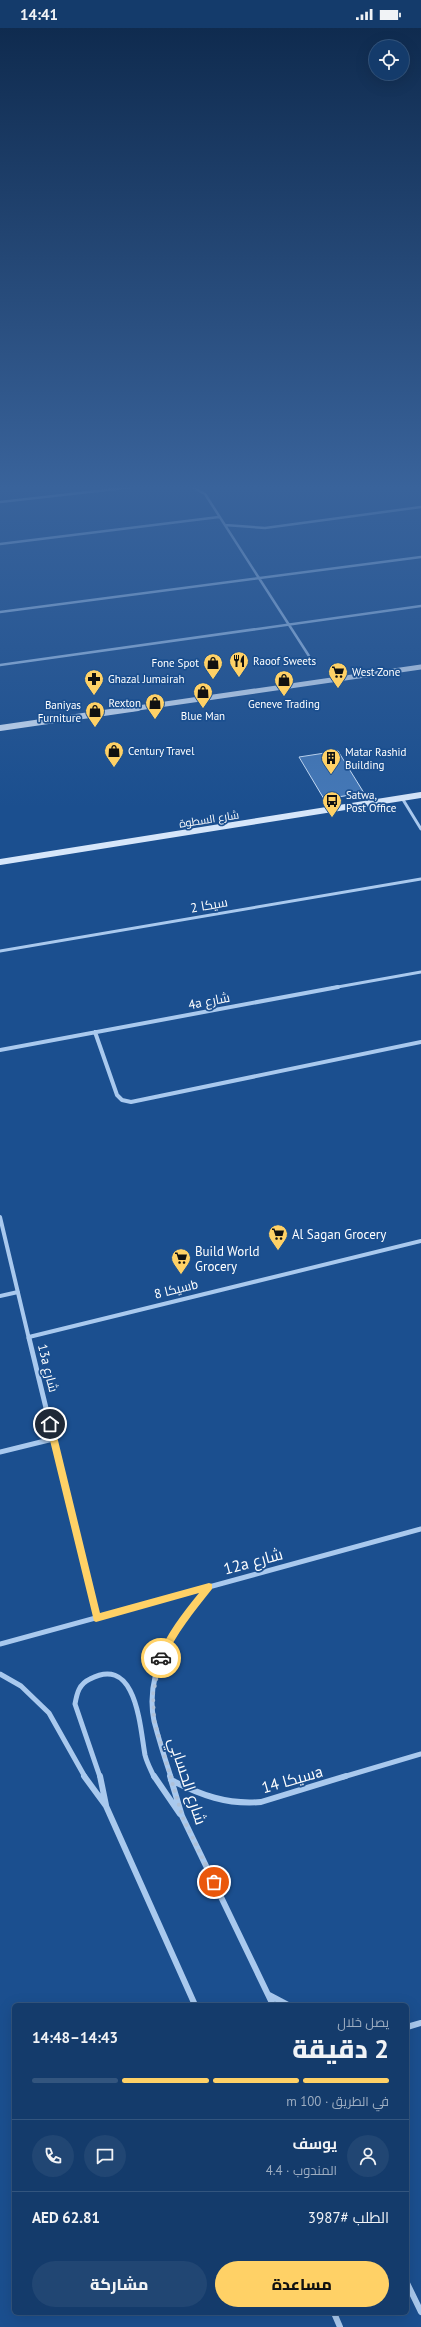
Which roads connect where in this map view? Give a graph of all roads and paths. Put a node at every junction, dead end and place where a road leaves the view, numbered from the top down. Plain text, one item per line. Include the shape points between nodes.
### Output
1 (141, 593) edge
2 (267, 593) edge
3 (421, 606) edge
4 (0, 612) edge
5 (288, 625) junction
6 (309, 656) dead end
7 (0, 665) edge
8 (421, 667) edge
9 (0, 728) edge
10 (421, 795) edge
11 (402, 798) junction
12 (421, 829) edge
13 (0, 862) edge
14 (421, 879) edge
15 (0, 950) edge
16 (421, 972) edge
17 (95, 1032) junction
18 (421, 1042) edge
19 (0, 1050) edge
20 (0, 1218) edge
21 (421, 1241) edge
22 (18, 1292) junction
23 (0, 1296) edge
24 (29, 1337) junction
25 (54, 1439) junction
26 (0, 1452) edge
27 (421, 1529) edge
28 (209, 1587) junction
29 (96, 1618) junction
30 (0, 1644) edge
31 (0, 1674) edge
32 (421, 1754) edge
33 (171, 1780) junction
34 (106, 1806) junction
35 (182, 1816) junction
36 (268, 1994) junction
37 (194, 2003) edge
38 (273, 2003) edge
39 (284, 2003) edge
40 (421, 2024) edge
41 (409, 2028) edge
42 (409, 2287) edge
43 (421, 2312) edge
44 (335, 2315) edge
45 (340, 2327) edge

1 - 4 street
2 - 5 street
3 - 5 street
5 - 6 street
5 - 7 street
8 - 9 main road
10 - 11 main road, شارع السطوة
11 - 12 street
11 - 13 main road, شارع السطوة
14 - 15 street, سيكا 2
16 - 17 street, 4a شارع
17 - 18 street via 117,1095 122,1100 131,1102
17 - 19 street, 4a شارع
20 - 22 street, 13a شارع
21 - 24 street, سيكا 8b
22 - 23 street
22 - 24 street, 13a شارع
24 - 25 street, 13a شارع
25 - 26 street
25 - 29 street, 13a شارع
27 - 28 street, 12a شارع
28 - 29 street, 12a شارع
28 - 33 street, شارع الحسابي via 180,1622 157,1668 153,1694 154,1720
29 - 30 street, 12a شارع
31 - 34 street via 21,1686 49,1713 79,1770
32 - 33 street, سيكا 14a via 261,1802 246,1804 216,1801
33 - 35 street, شارع الحسابي
34 - 35 street via 103,1785 75,1704 78,1691 86,1681 98,1675 111,1674 123,1679 131,1689 146,1759 168,1799
34 - 37 street
35 - 36 street, شارع الحسابي
36 - 38 street, شارع الحسابي
36 - 39 street
40 - 41 street
42 - 43 street
44 - 45 street

